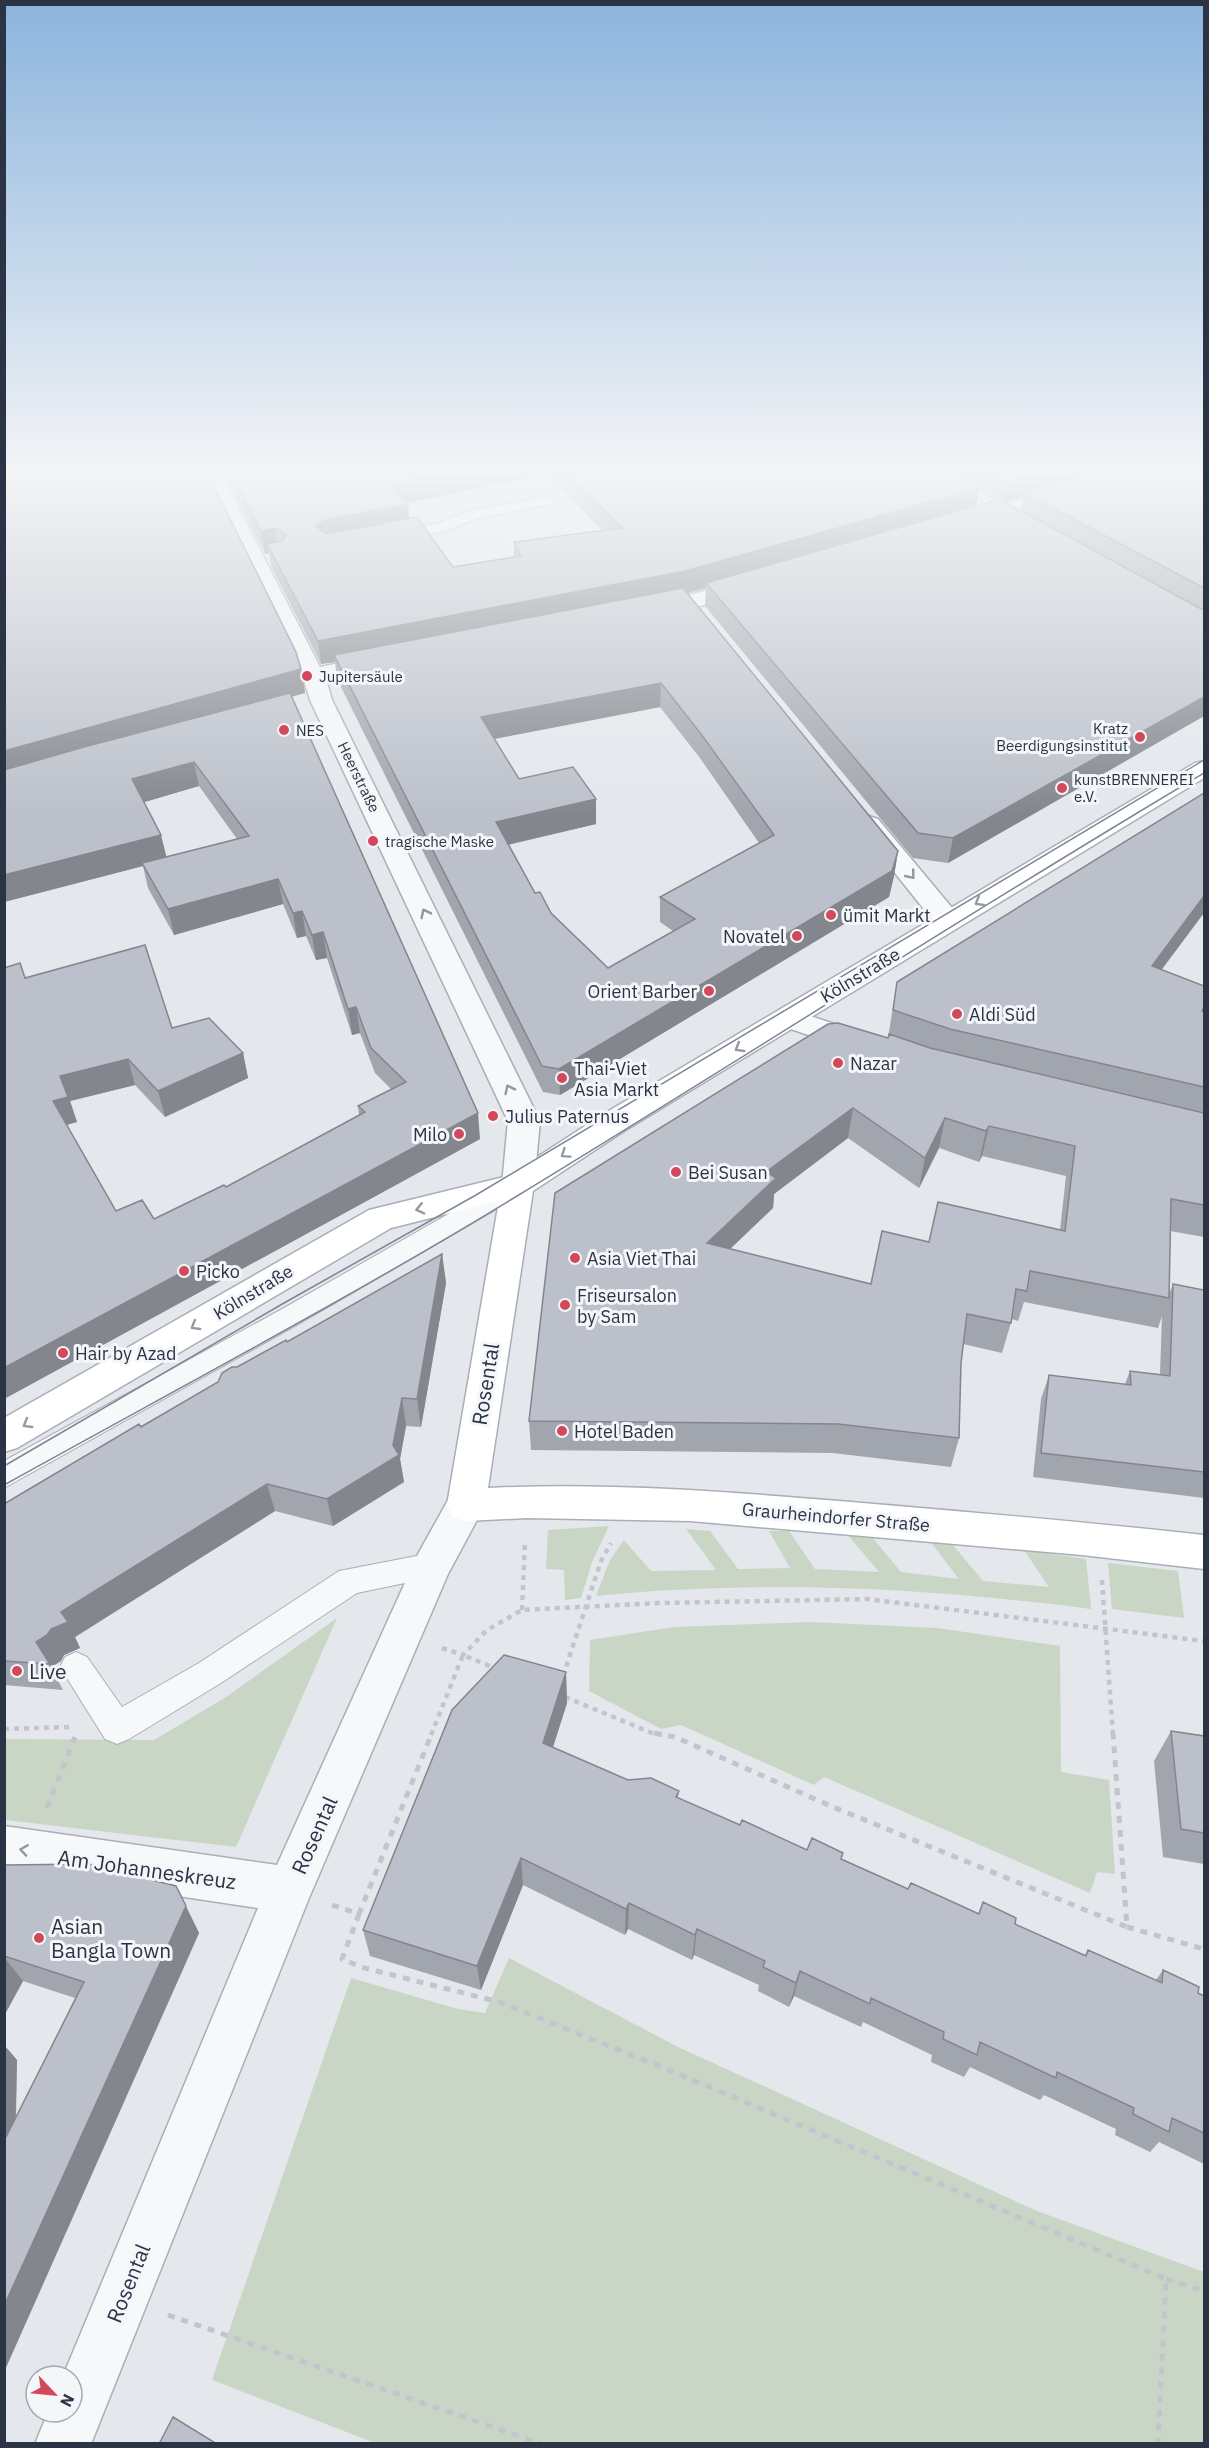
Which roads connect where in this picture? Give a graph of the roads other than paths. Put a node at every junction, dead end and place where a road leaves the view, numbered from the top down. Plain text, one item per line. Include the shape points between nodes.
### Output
1 (272, 586) edge
2 (751, 586) edge
3 (630, 613) edge
4 (395, 659) edge
5 (310, 694) junction
6 (1204, 768) edge
7 (853, 805) edge
8 (948, 921) junction
9 (789, 1018) junction
10 (894, 1054) edge
11 (515, 1200) junction
12 (4, 1437) edge
13 (4, 1476) edge
14 (466, 1505) junction
15 (1204, 1552) edge
16 (432, 1566) junction
17 (76, 1667) dead end
18 (15, 1849) edge
19 (290, 1890) junction
20 (63, 2444) edge

1 - 5 street, Heerstraße
2 - 3 street via 695,610
4 - 5 street
11 -> 5 street, Heerstraße via 524,1121
6 -> 8 street, Kölnstraße
7 -> 8 street
8 - 9 street, Kölnstraße
9 - 10 street
9 -> 11 street, Kölnstraße via 606,1127
11 -> 12 street, Kölnstraße via 381,1218
11 - 13 lane via 293,1315
11 - 14 street, Rosental
14 - 15 street, Graurheindorfer Straße via 690,1504
14 - 16 street, Rosental
16 - 17 lane via 350,1581 210,1673 117,1728
16 - 19 street, Rosental
19 -> 18 street, Am Johanneskreuz
19 - 20 street, Rosental

